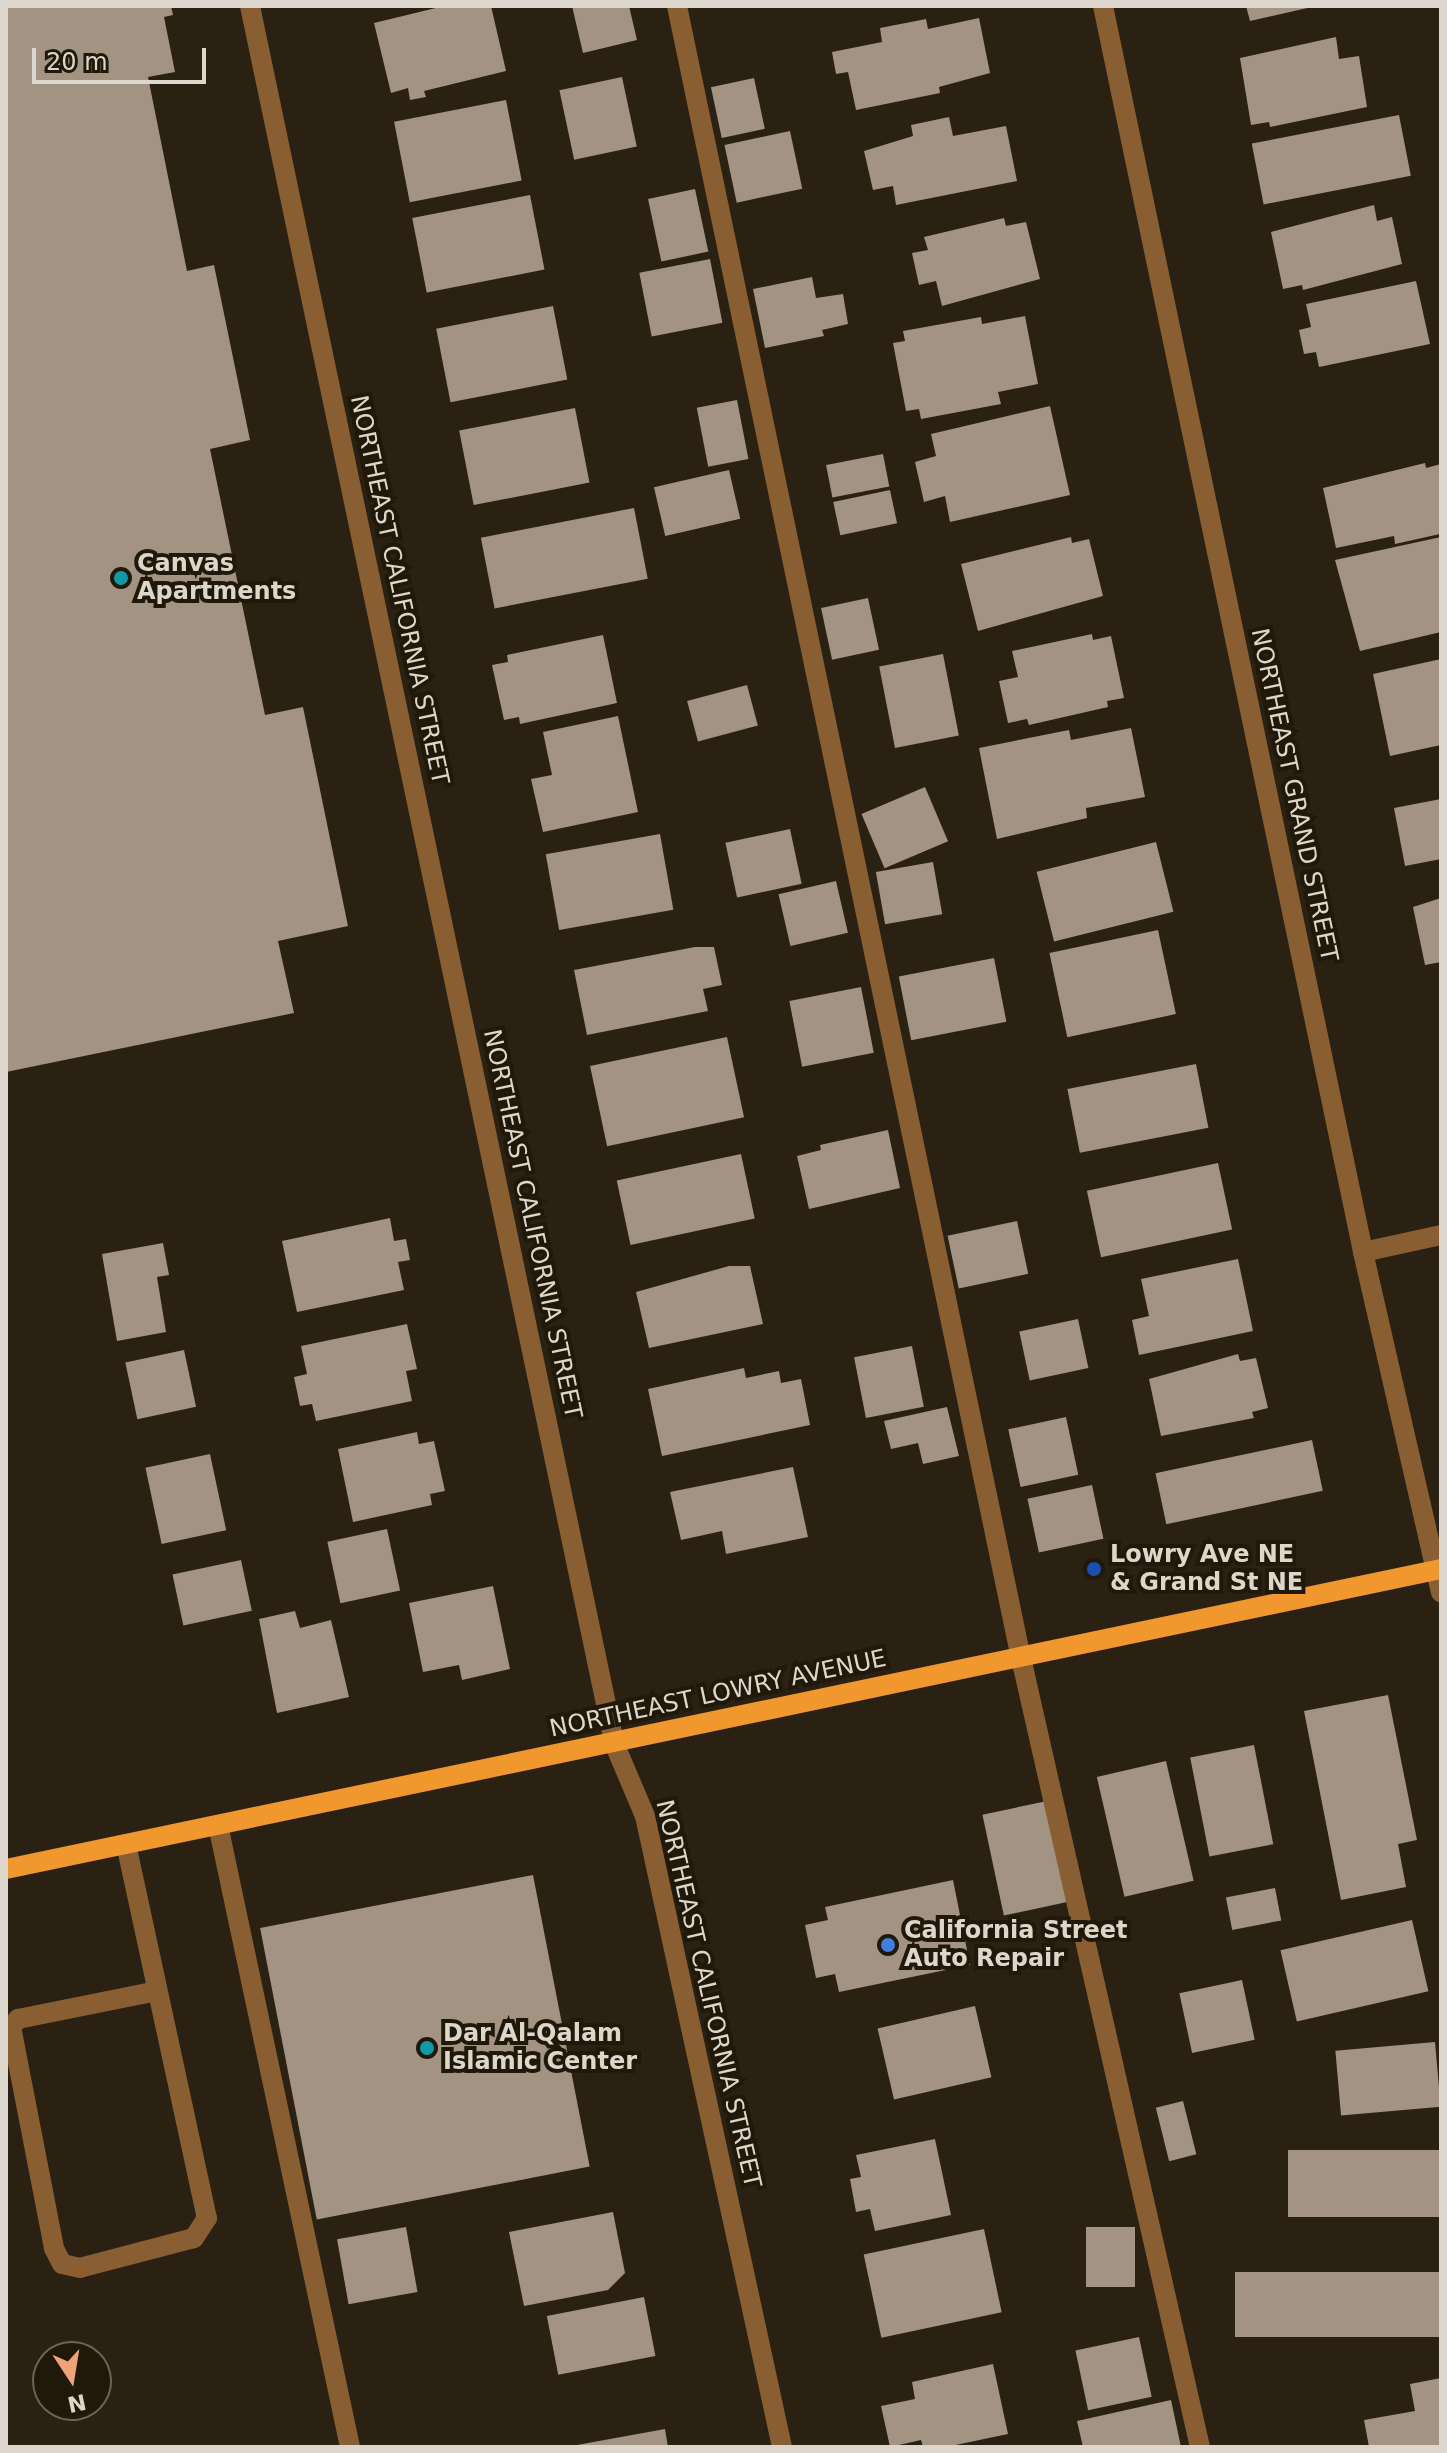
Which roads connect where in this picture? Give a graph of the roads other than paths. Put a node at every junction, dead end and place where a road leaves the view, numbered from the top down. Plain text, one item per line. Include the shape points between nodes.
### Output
1 (250, 6) edge
2 (677, 6) edge
3 (1103, 6) edge
4 (1441, 1235) edge
5 (1363, 1252) junction
6 (1437, 1570) edge
7 (1441, 1592) edge
8 (1021, 1658) junction
9 (614, 1743) junction
10 (218, 1825) junction
11 (126, 1844) junction
12 (6, 1869) edge
13 (157, 1991) junction
14 (350, 2447) edge
15 (782, 2447) edge
16 (1200, 2447) edge

1 - 9 street, NORTHEAST CALIFORNIA STREET
2 - 8 street
3 - 5 street, NORTHEAST GRAND STREET
4 - 5 street
5 - 6 street, NORTHEAST GRAND STREET
6 - 7 street, NORTHEAST GRAND STREET
6 - 8 main road, NORTHEAST LOWRY AVENUE
8 - 9 main road, NORTHEAST LOWRY AVENUE
8 - 16 street
9 - 10 main road, NORTHEAST LOWRY AVENUE
9 - 15 street, NORTHEAST CALIFORNIA STREET via 645,1816
10 - 11 main road, NORTHEAST LOWRY AVENUE
10 - 14 street
11 - 12 main road, NORTHEAST LOWRY AVENUE
11 - 13 street
13 - 13 street via 18,2019 11,2027 54,2248 62,2264 80,2268 194,2238 207,2218

